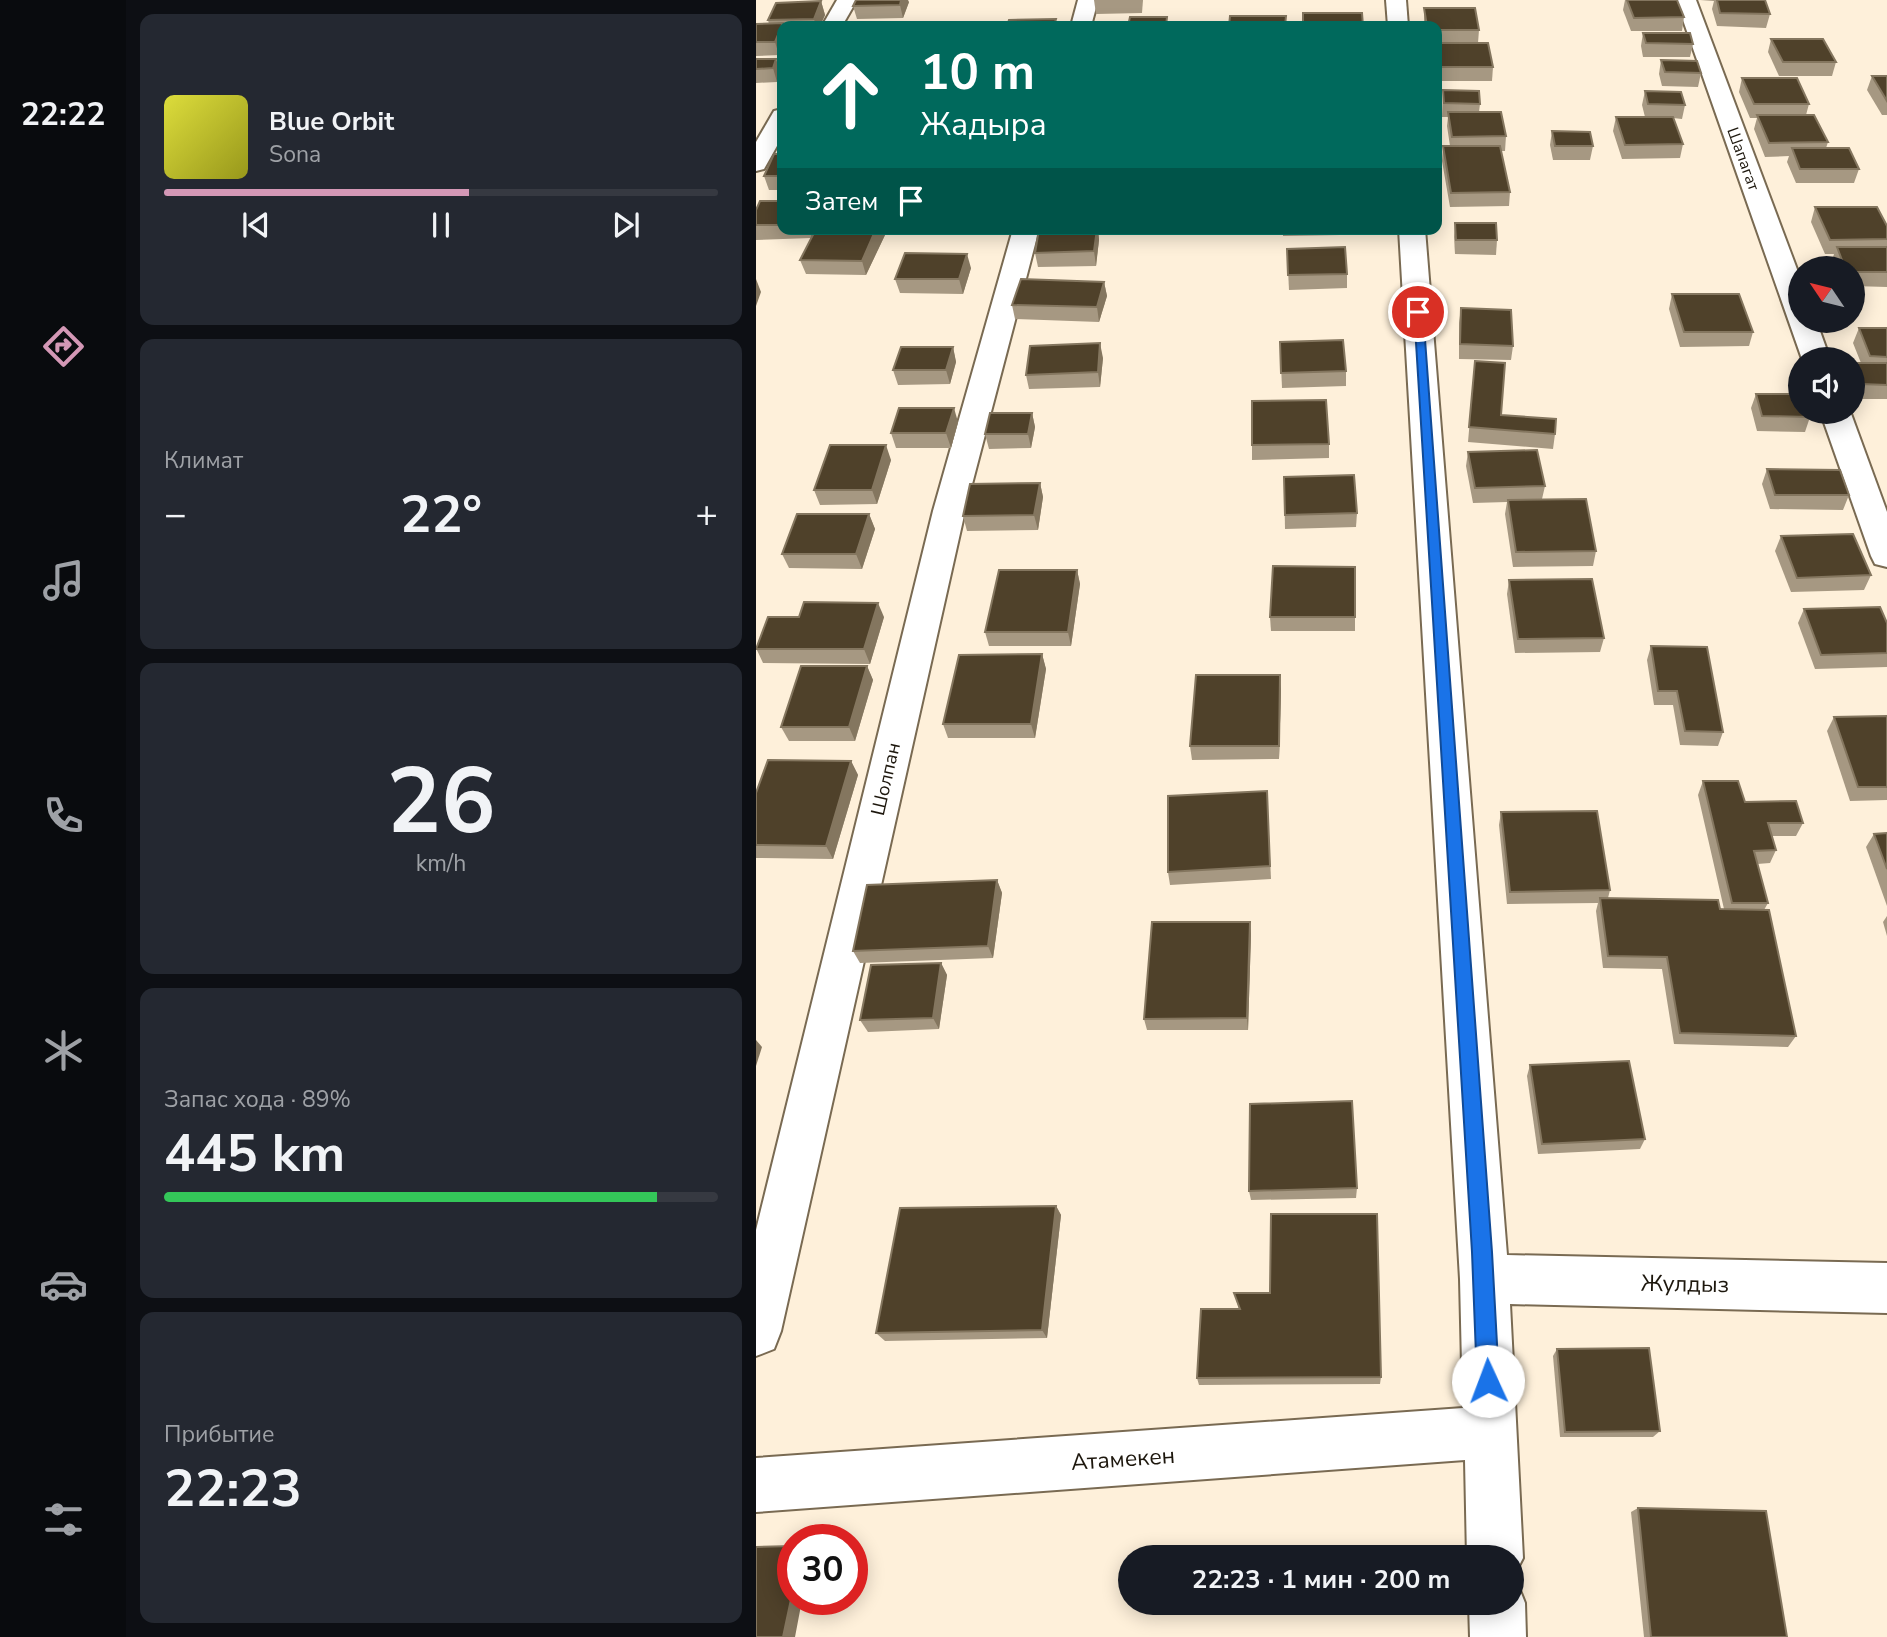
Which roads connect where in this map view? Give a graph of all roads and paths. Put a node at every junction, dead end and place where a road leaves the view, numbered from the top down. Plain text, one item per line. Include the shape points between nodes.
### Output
1 (847, 0) edge
2 (1088, 0) edge
3 (1396, 0) edge
4 (1686, 0) edge
5 (835, 21) edge
6 (1082, 21) edge
7 (1398, 21) edge
8 (777, 125) edge
9 (756, 164) edge
10 (1024, 235) edge
11 (1412, 235) edge
12 (1788, 283) edge
13 (1840, 424) edge
14 (1887, 556) edge
15 (1484, 1279) junction
16 (1887, 1288) edge
17 (756, 1331) edge
18 (1490, 1432) junction
19 (756, 1485) edge
20 (1494, 1545) edge
21 (1497, 1615) edge
22 (1498, 1637) edge

1 - 5 street
2 - 6 street
3 - 7 street
4 - 12 street, Шапагат
8 - 9 street
10 - 17 street, Шолпан via 949,511
11 - 15 street
13 - 14 street
15 - 16 street, Жулдыз
15 - 18 street
18 - 19 street, Атамекен
18 - 20 street
21 - 22 street

